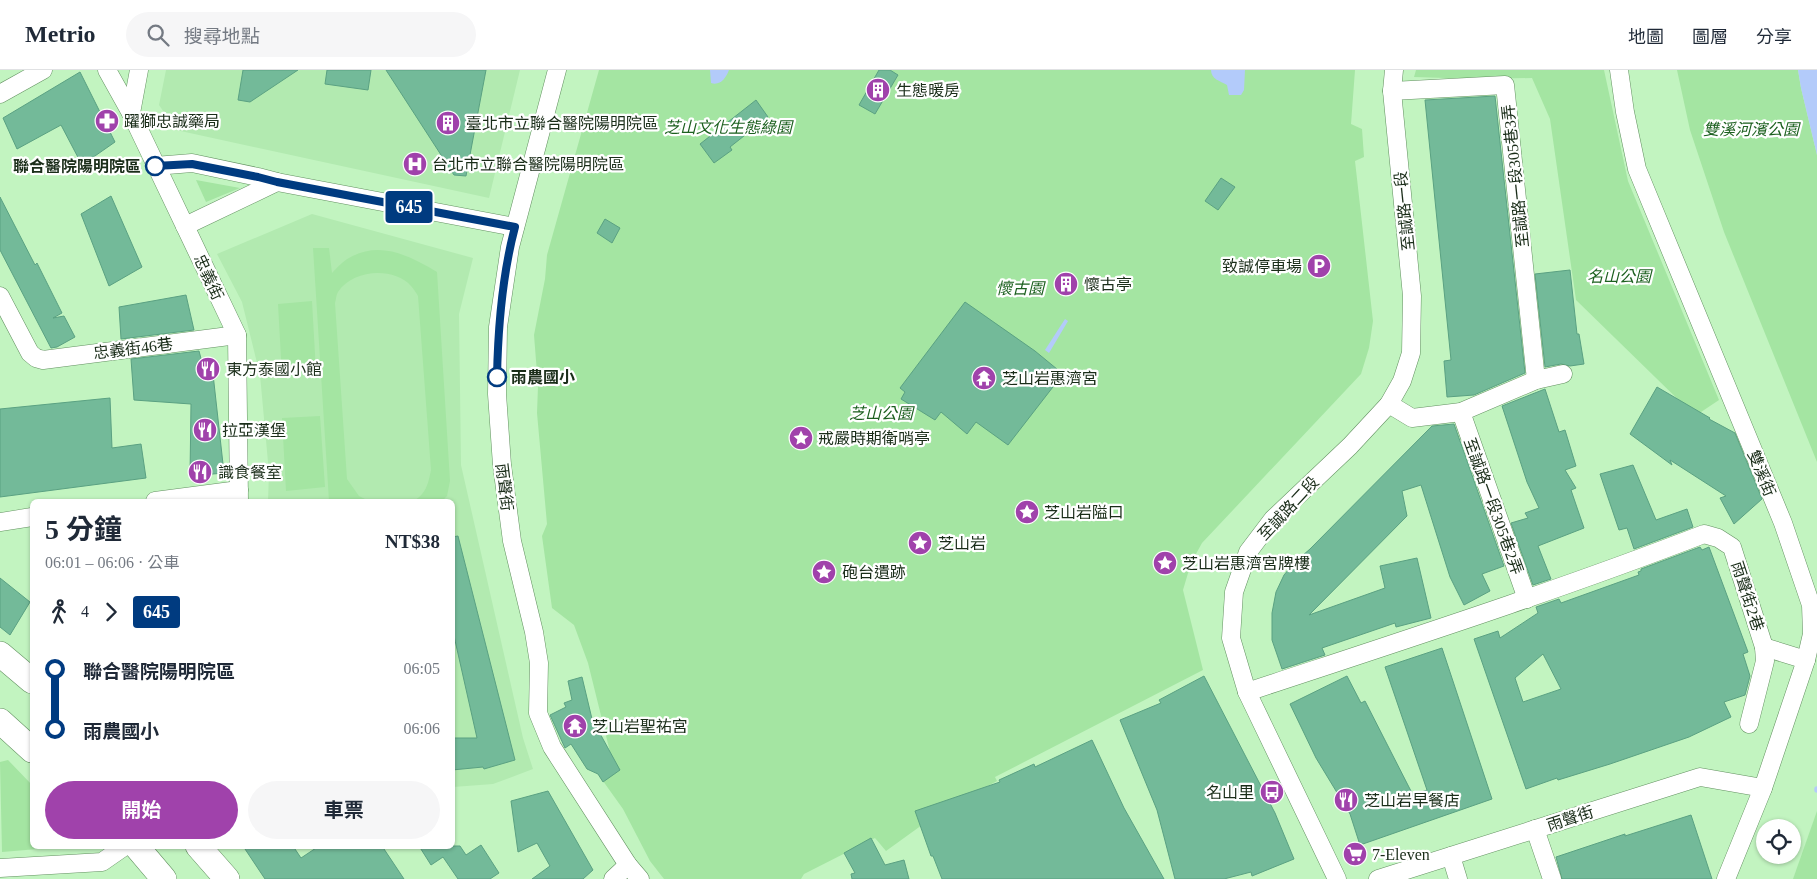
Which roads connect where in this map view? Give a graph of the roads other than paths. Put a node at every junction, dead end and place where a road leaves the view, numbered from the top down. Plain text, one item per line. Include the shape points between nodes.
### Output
1 (43, 70) edge
2 (107, 70) edge
3 (139, 70) edge
4 (557, 70) edge
5 (1394, 70) edge
6 (1619, 70) edge
7 (1392, 91) junction
8 (0, 94) edge
9 (130, 113) junction
10 (155, 166) junction
11 (277, 182) junction
12 (185, 226) junction
13 (515, 227) junction
14 (0, 296) edge
15 (237, 335) junction
16 (1411, 353) joint
17 (1563, 374) dead end
18 (1536, 380) junction
19 (1389, 404) junction
20 (1461, 412) junction
21 (239, 496) edge
22 (189, 499) edge
23 (30, 517) edge
24 (0, 522) edge
25 (1527, 599) junction
26 (1764, 647) junction
27 (0, 654) edge
28 (1806, 660) junction
29 (30, 679) edge
30 (1247, 692) junction
31 (0, 721) edge
32 (1749, 724) dead end
33 (30, 748) edge
34 (1763, 788) junction
35 (1535, 829) junction
36 (121, 849) edge
37 (139, 849) edge
38 (201, 849) edge
39 (1451, 856) junction
40 (628, 865) junction
41 (0, 868) edge
42 (164, 879) edge
43 (227, 879) edge
44 (613, 879) edge
45 (640, 879) edge
46 (1337, 879) edge
47 (1378, 879) edge
48 (1458, 879) edge
49 (1552, 879) edge
50 (1726, 879) edge

1 - 8 street
2 - 9 street, 忠義街
3 - 9 street
4 - 13 street, 雨聲街
5 - 7 street, 至誠路一段
6 - 28 street, 雙溪街 via 1637,169 1783,523 1810,604 1812,634
7 - 16 street, 至誠路一段 via 1412,296
7 - 18 street, 至誠路一段305巷3弄 via 1505,85
9 - 10 street, 忠義街
10 - 11 street via 192,164
10 - 12 street, 忠義街
11 - 12 street
11 - 13 street
12 - 15 street, 忠義街
13 - 40 street, 雨聲街 via 498,327 497,394 512,540 539,663 538,713 552,747
14 - 15 street, 忠義街46巷 via 30,353 43,360
15 - 21 street, 忠義街
16 - 19 street, 至誠路二段 via 1402,381
17 - 18 street
18 - 20 street
19 - 20 street via 1412,418
19 - 30 street, 至誠路二段 via 1273,519 1248,552 1234,592 1231,638
20 - 25 street, 至誠路一段305巷2弄
21 - 22 street
23 - 24 street
25 - 26 street, 雨聲街2巷 via 1704,534 1732,547
25 - 30 street
26 - 28 street, 雨聲街2巷
26 - 32 street, 雨聲街2巷 via 1765,661
27 - 29 street
28 - 34 street, 雙溪街
30 - 46 street, 至誠路二段
31 - 33 street
34 - 35 street, 雨聲街 via 1700,777
34 - 50 street, 雙溪街
35 - 39 street, 雨聲街
35 - 49 street
36 - 41 street via 102,862
37 - 42 street
38 - 43 street
39 - 47 street, 雨聲街
39 - 48 street
40 - 44 street
40 - 45 street, 雨聲街

